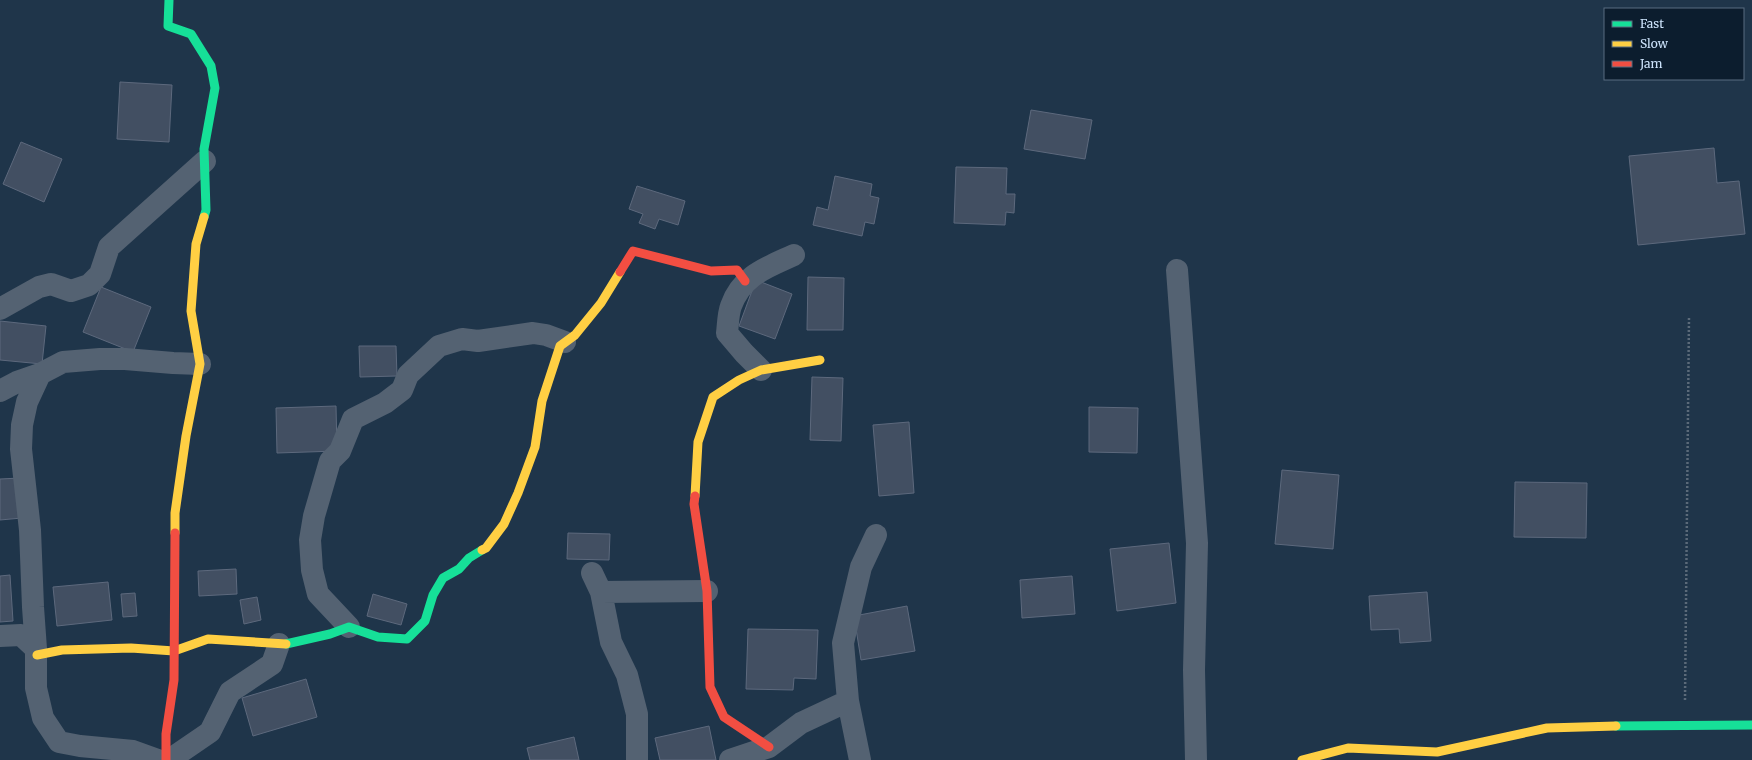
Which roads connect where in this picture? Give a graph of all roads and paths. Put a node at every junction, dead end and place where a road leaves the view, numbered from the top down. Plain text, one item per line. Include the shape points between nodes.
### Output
1 (169, 0) edge
2 (204, 161) junction
3 (794, 255) dead end
4 (1176, 270) dead end
5 (745, 281) junction
6 (0, 309) edge
7 (1689, 317) dead end
8 (565, 342) junction
9 (820, 360) dead end
10 (200, 364) junction
11 (761, 370) junction
12 (40, 374) junction
13 (0, 391) edge
14 (876, 535) dead end
15 (592, 573) dead end
16 (707, 591) junction
17 (601, 592) junction
18 (348, 627) junction
19 (0, 636) edge
20 (279, 644) junction
21 (174, 651) junction
22 (37, 652) junction
23 (848, 701) junction
24 (1685, 725) junction
25 (1752, 725) edge
26 (769, 747) junction
27 (158, 760) edge
28 (166, 760) edge
29 (169, 760) edge
30 (637, 760) edge
31 (730, 760) edge
32 (860, 760) edge
33 (1196, 760) edge
34 (1302, 760) edge

1 - 2 street via 168,26 191,34 211,66 215,88
2 - 6 street via 109,247 100,274 89,285 71,291 51,284 39,287
2 - 10 street via 206,210 196,244 191,311
3 - 5 street
4 - 33 street via 1197,543 1194,670
5 - 8 street via 737,270 711,271 633,251 601,303 575,335
5 - 11 street via 731,306 727,333
7 - 24 path
8 - 18 street via 560,346 542,401 535,447 518,492 504,524 486,548 443,578 433,595 424,621 407,639 378,637
8 - 18 street via 533,333 478,341 462,339 439,346 408,375 402,390 385,403 353,418 340,451 330,461 314,516 310,540 312,570 318,594
9 - 11 street
10 - 12 street via 125,359 63,362
10 - 21 street via 174,513
11 - 16 street via 739,380 713,397 698,442 694,504
12 - 13 street
12 - 22 street via 27,402 22,425
14 - 23 street via 861,567 843,643
15 - 17 street
16 - 17 street
16 - 26 street via 710,687 724,717
17 - 30 street via 611,642 627,675 637,714
18 - 20 street via 330,634
19 - 22 street via 21,635
20 - 21 street via 208,639
20 - 29 street via 272,664 230,692 210,732
21 - 22 street via 131,648
21 - 28 street via 174,680 166,734
22 - 27 street via 36,688 43,718 59,742 133,751
23 - 26 street via 801,723
23 - 32 street
24 - 25 street
24 - 34 street via 1547,728 1437,752 1348,748
26 - 31 street

